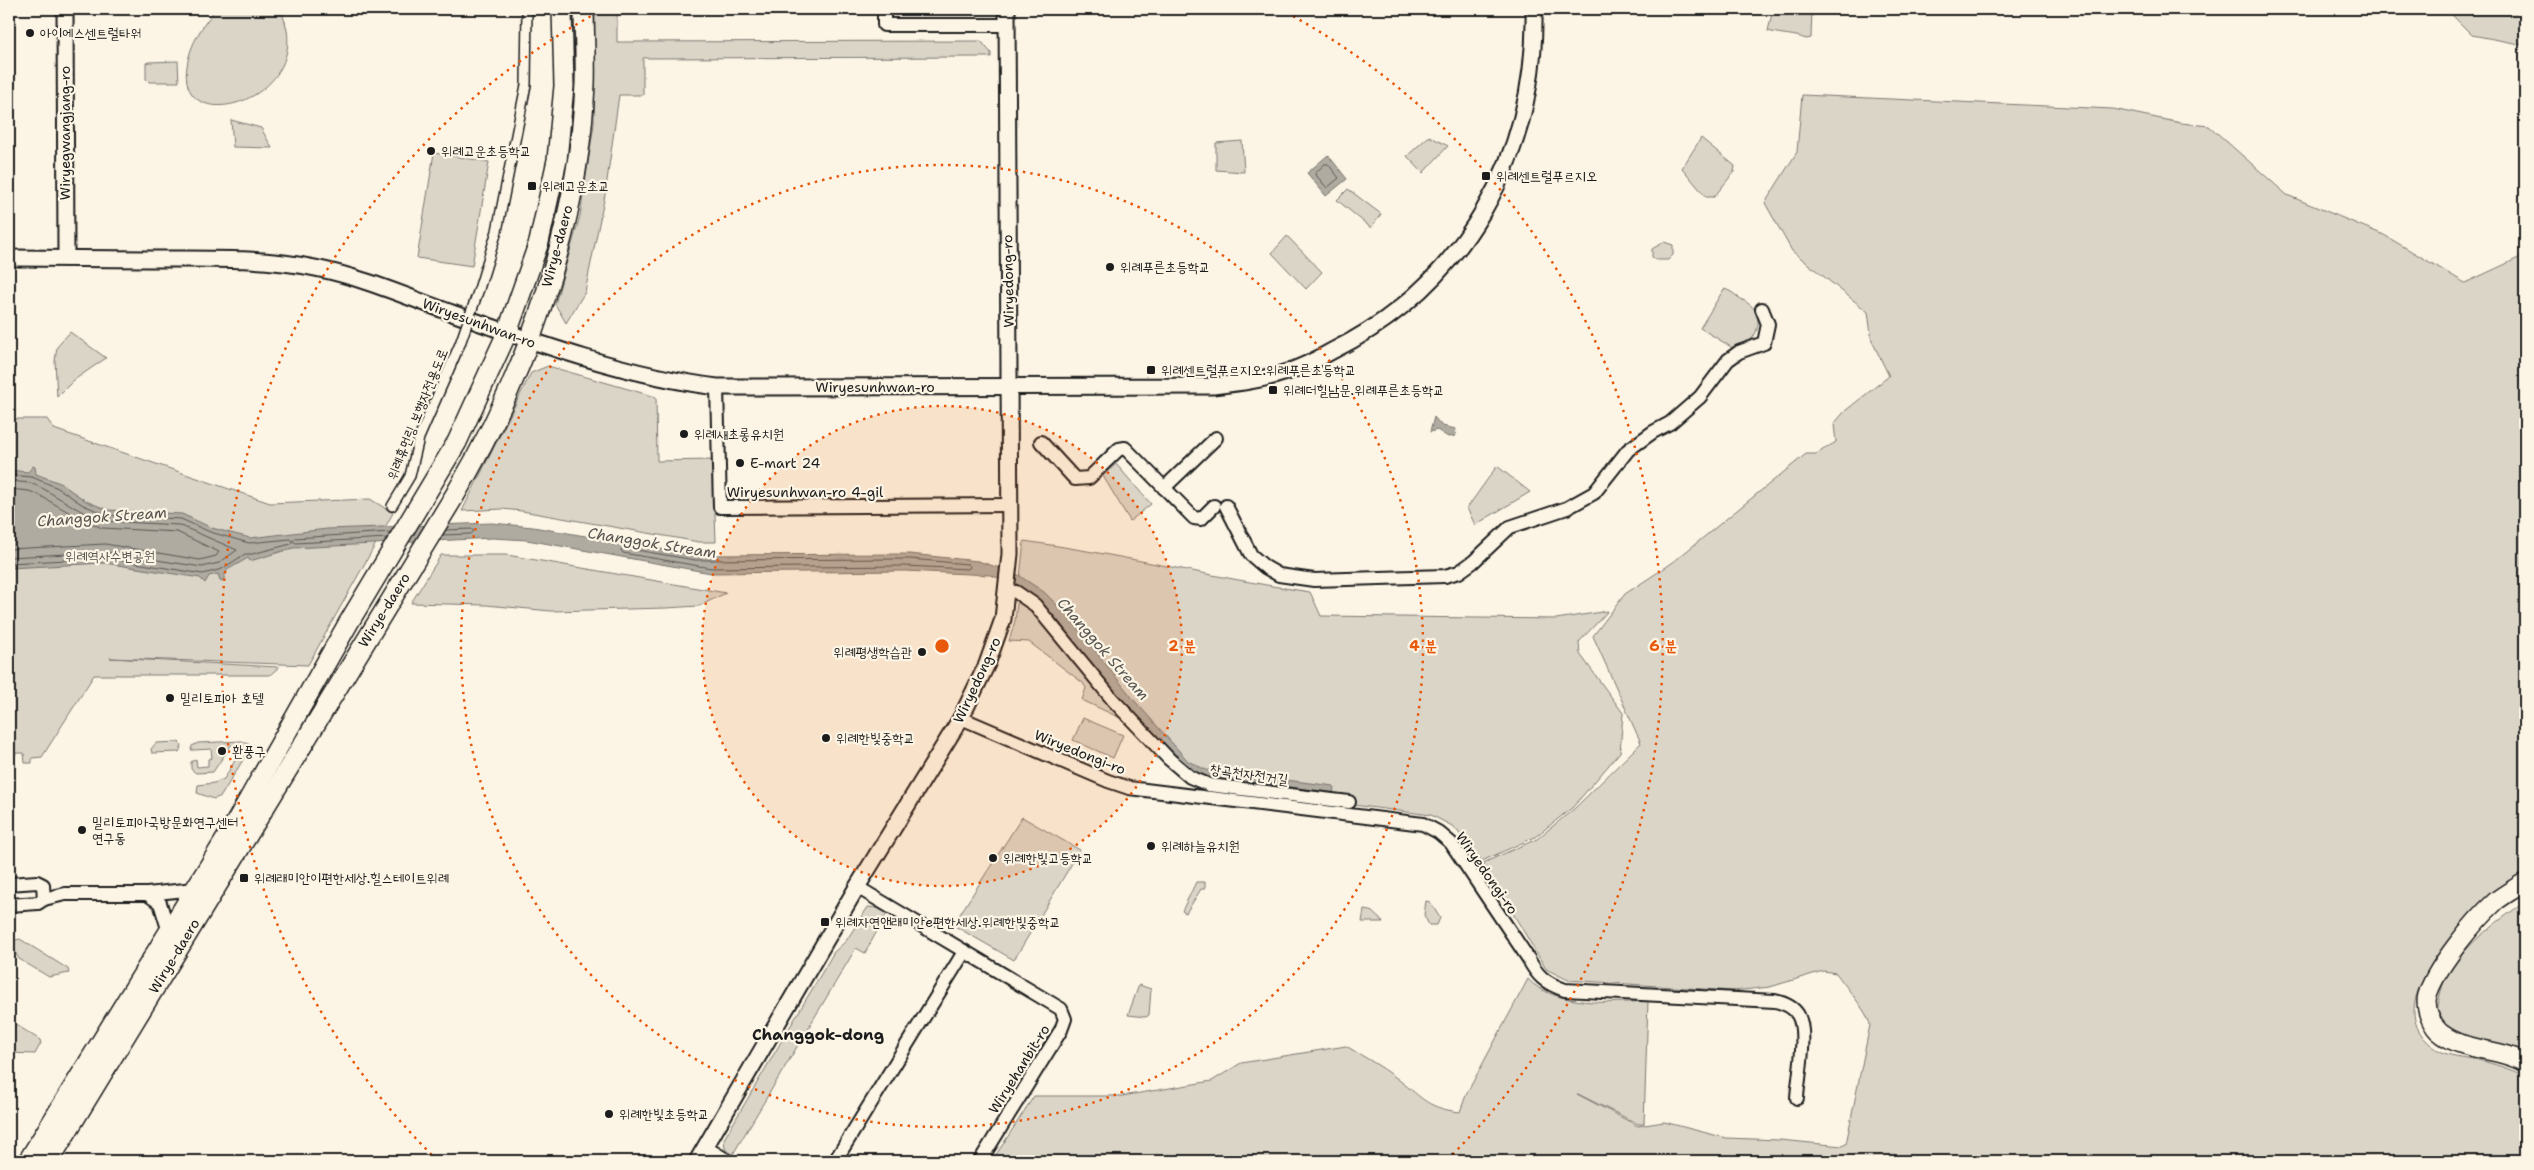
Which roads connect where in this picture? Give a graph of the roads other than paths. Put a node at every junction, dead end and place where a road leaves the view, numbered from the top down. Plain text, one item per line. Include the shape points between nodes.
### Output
1 (64, 9) edge
2 (527, 9) edge
3 (562, 9) edge
4 (584, 9) edge
5 (884, 9) edge
6 (1007, 9) edge
7 (1534, 9) edge
8 (1007, 25) junction
9 (9, 258) edge
10 (66, 258) junction
11 (1762, 309) dead end
12 (507, 333) junction
13 (530, 341) junction
14 (1009, 386) junction
15 (717, 387) junction
16 (1216, 438) dead end
17 (1041, 442) dead end
18 (1164, 488) junction
19 (1010, 505) junction
20 (392, 506) dead end
21 (1016, 592) dead end
22 (961, 718) junction
23 (1349, 802) dead end
24 (2525, 882) edge
25 (9, 884) edge
26 (43, 885) junction
27 (858, 887) junction
28 (196, 889) junction
29 (64, 894) junction
30 (147, 894) junction
31 (44, 899) junction
32 (9, 905) edge
33 (169, 932) junction
34 (964, 952) junction
35 (2525, 1064) edge
36 (1797, 1098) dead end
37 (705, 1147) junction
38 (28, 1161) edge
39 (49, 1161) edge
40 (696, 1161) edge
41 (728, 1161) edge
42 (835, 1161) edge
43 (980, 1161) edge

1 - 10 street, Wiryegwangjang-ro
2 - 20 street, 위례휴먼링 보행자전용도로, bridge via 526,85 497,231 460,344 419,438 410,476
3 - 12 main road, Wirye-daero via 564,86 557,160 539,242
4 - 13 main road, Wirye-daero via 585,86 577,164 562,237
5 - 8 street via 884,25
6 - 8 street, Wiryedong-ro
7 - 14 street, Wiryesunhwan-ro via 1527,90 1511,150 1492,198 1455,256 1396,312 1350,343 1288,372 1251,381 1213,386
8 - 14 street, Wiryedong-ro
9 - 10 street, Wiryesunhwan-ro
10 - 12 street, Wiryesunhwan-ro via 274,262 316,268 364,281
11 - 18 street via 1768,324 1764,344 1739,352 1728,360 1700,397 1670,423 1628,450 1594,493 1567,508 1510,527 1459,572 1435,578 1314,580 1278,575 1251,555 1220,506 1201,519 1194,518
12 - 13 street, Wiryesunhwan-ro
12 - 28 main road, Wirye-daero via 458,442 349,622
13 - 15 street, Wiryesunhwan-ro via 624,370 670,381
13 - 39 main road, Wirye-daero via 455,495
14 - 15 street, Wiryesunhwan-ro
14 - 19 street, Wiryedong-ro
15 - 19 street, Wiryesunhwan-ro 4-gil via 720,507
16 - 18 street
17 - 18 street via 1075,479 1089,478 1119,449 1125,448
19 - 22 street, Wiryedong-ro via 1007,599 1003,619 987,664
21 - 23 street, 창곡천자전거길 via 1035,605 1113,700 1190,777 1209,785
22 - 27 street, Wiryedong-ro
22 - 36 street, Wiryedongi-ro via 1108,782 1129,788 1423,824 1450,842 1536,974 1548,984 1565,990 1787,1004 1798,1015 1802,1031
24 - 35 main road via 2497,900 2475,922 2453,951 2427,999 2428,1011 2440,1033 2451,1040
25 - 26 street via 37,882
26 - 29 street
26 - 31 street
27 - 34 street, Wiryehanbit-ro
27 - 37 street, Wiryedong-ro
28 - 30 street
28 - 33 main road, Wirye-daero
29 - 30 street
29 - 31 street
30 - 33 street via 160,903
31 - 32 street via 38,903
33 - 38 main road, Wirye-daero
34 - 42 street
34 - 43 street, Wiryehanbit-ro via 1052,1002 1061,1009 1065,1019 1062,1030
37 - 40 street, Wiryedong-ro
37 - 41 street

